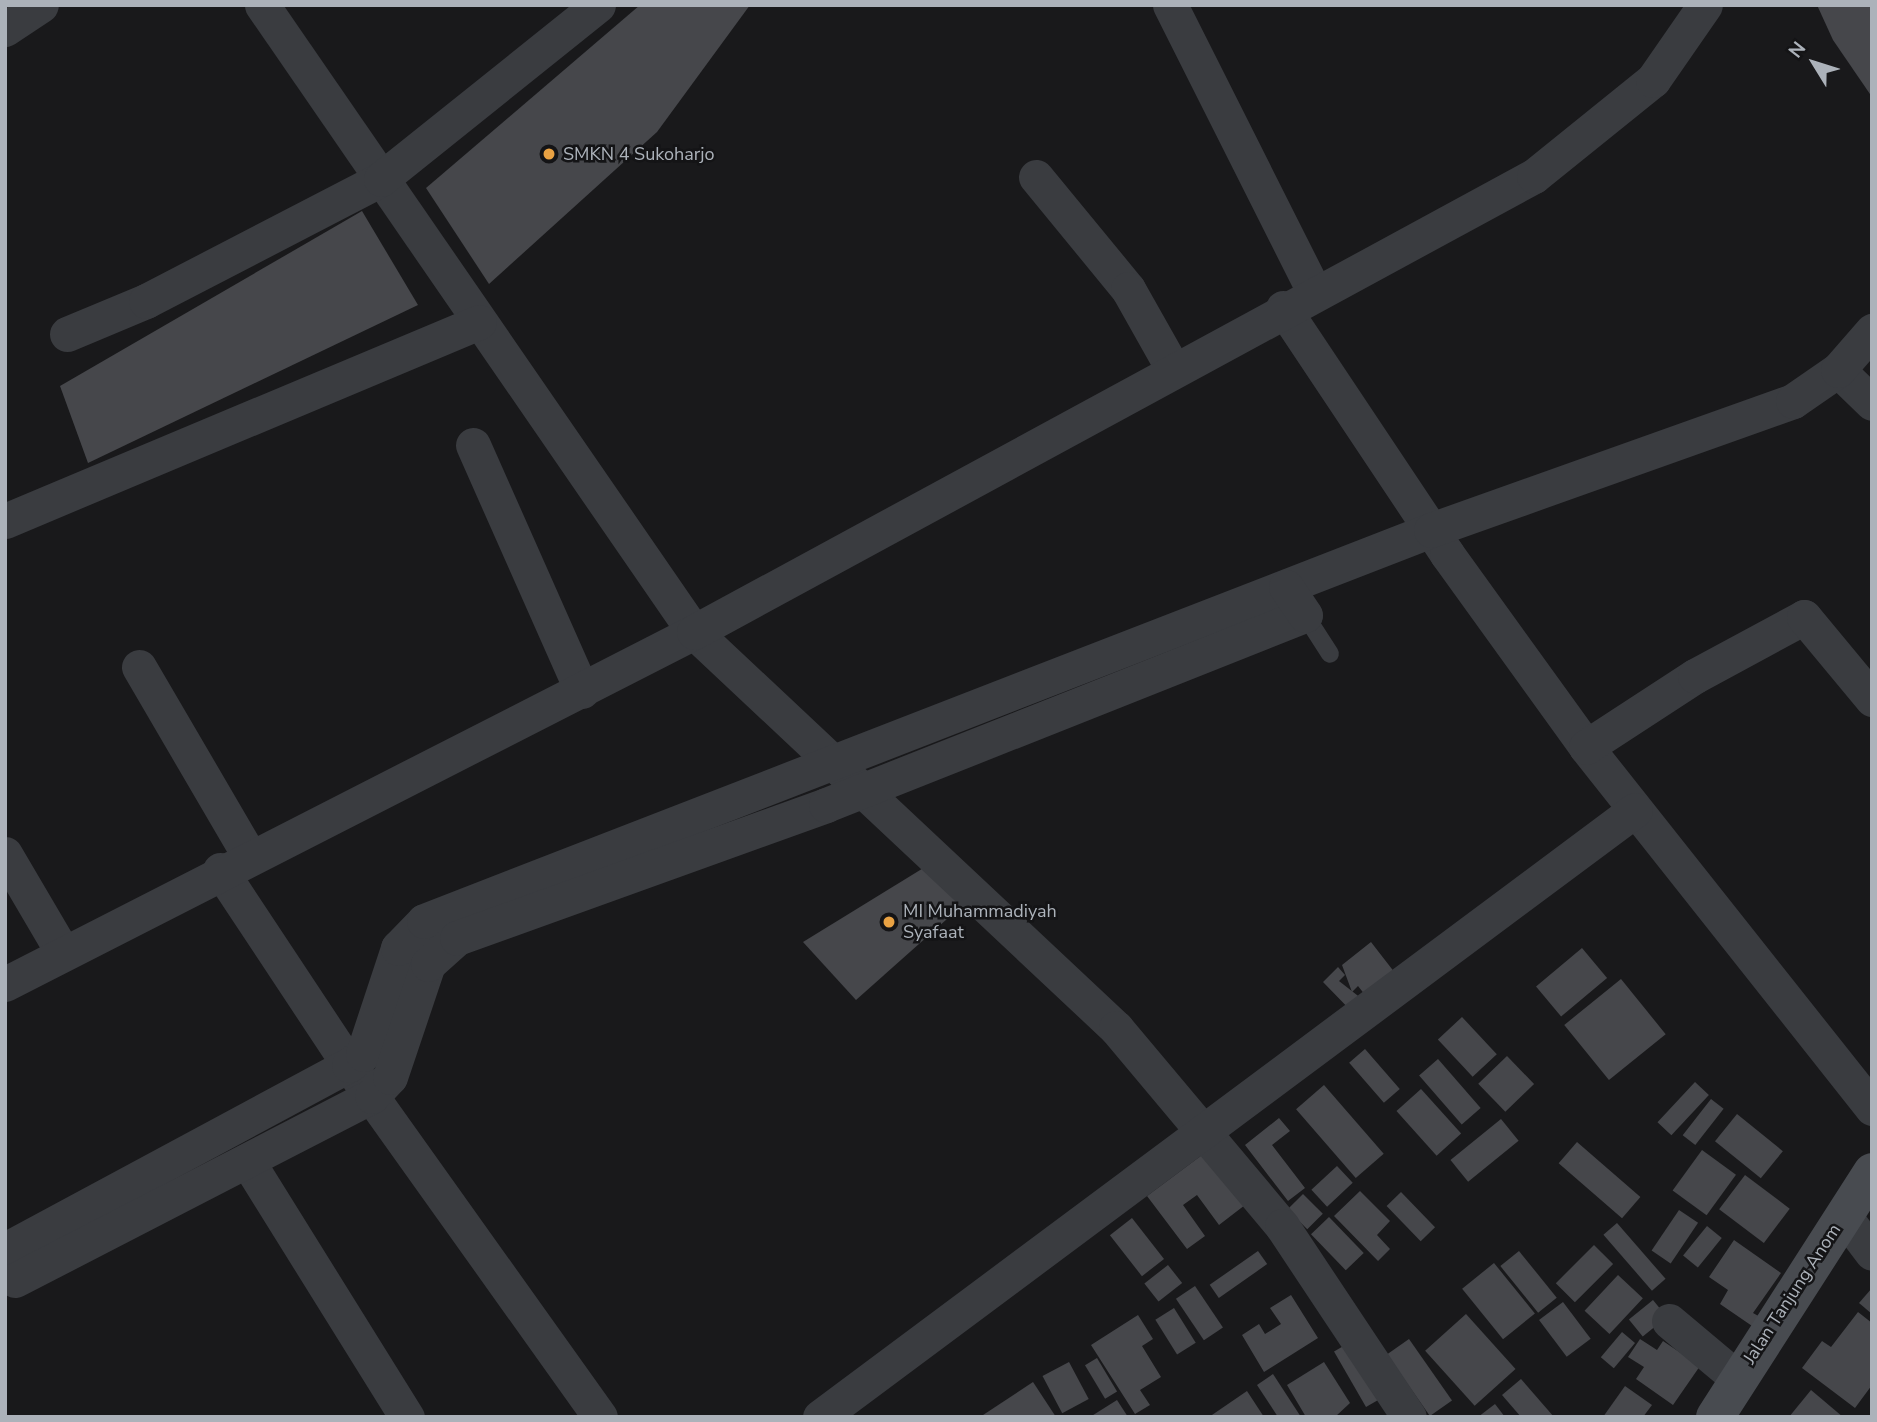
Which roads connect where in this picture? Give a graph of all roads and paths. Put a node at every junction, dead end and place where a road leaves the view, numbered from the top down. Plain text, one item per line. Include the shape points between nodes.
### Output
1 (41, 5) edge
2 (262, 5) edge
3 (598, 5) edge
4 (1170, 5) edge
5 (1705, 5) edge
6 (5, 29) edge
7 (1036, 177) dead end
8 (381, 179) junction
9 (1314, 291) junction
10 (1283, 309) junction
11 (479, 322) junction
12 (1872, 331) edge
13 (67, 334) dead end
14 (1173, 369) junction
15 (1856, 387) edge
16 (473, 445) dead end
17 (5, 521) edge
18 (1437, 540) junction
19 (1296, 601) junction
20 (694, 632) junction
21 (1330, 654) dead end
22 (139, 667) dead end
23 (582, 691) junction
24 (1872, 699) edge
25 (1586, 747) junction
26 (844, 776) junction
27 (1635, 810) junction
28 (5, 854) edge
29 (235, 862) junction
30 (63, 953) junction
31 (5, 984) edge
32 (361, 1081) junction
33 (1872, 1108) edge
34 (1209, 1133) junction
35 (248, 1162) junction
36 (1872, 1172) edge
37 (1844, 1216) junction
38 (1872, 1253) edge
39 (10, 1265) edge
40 (1669, 1321) dead end
41 (1737, 1378) junction
42 (407, 1417) edge
43 (600, 1417) edge
44 (820, 1417) edge
45 (1409, 1417) edge
46 (1715, 1417) edge

1 - 6 street
2 - 8 street
3 - 8 street
4 - 9 street
5 - 9 street via 1653,80 1576,146 1534,176
7 - 14 street via 1128,289
8 - 11 street
8 - 13 street via 146,301
9 - 10 street
10 - 14 street
10 - 18 street
11 - 17 street
11 - 20 street
12 - 15 street
14 - 20 street
15 - 18 street via 1793,401
16 - 23 street
18 - 19 street
18 - 25 street
19 - 21 lane
19 - 26 street
20 - 23 street
20 - 26 street
22 - 29 street
23 - 29 street
24 - 25 street via 1804,617 1695,676
25 - 27 street
26 - 32 street via 424,921 398,948 363,1054
26 - 34 street via 1100,1012
27 - 33 street
27 - 34 street
28 - 30 street
29 - 30 street
29 - 32 street
30 - 31 street
32 - 35 street
32 - 39 street
32 - 43 street
34 - 44 street
34 - 45 street via 1309,1263
35 - 39 street
35 - 42 street
36 - 37 main road, Jalan Tanjung Anom
37 - 38 street
37 - 41 main road, Jalan Tanjung Anom
40 - 41 street
41 - 46 main road, Jalan Tanjung Anom

